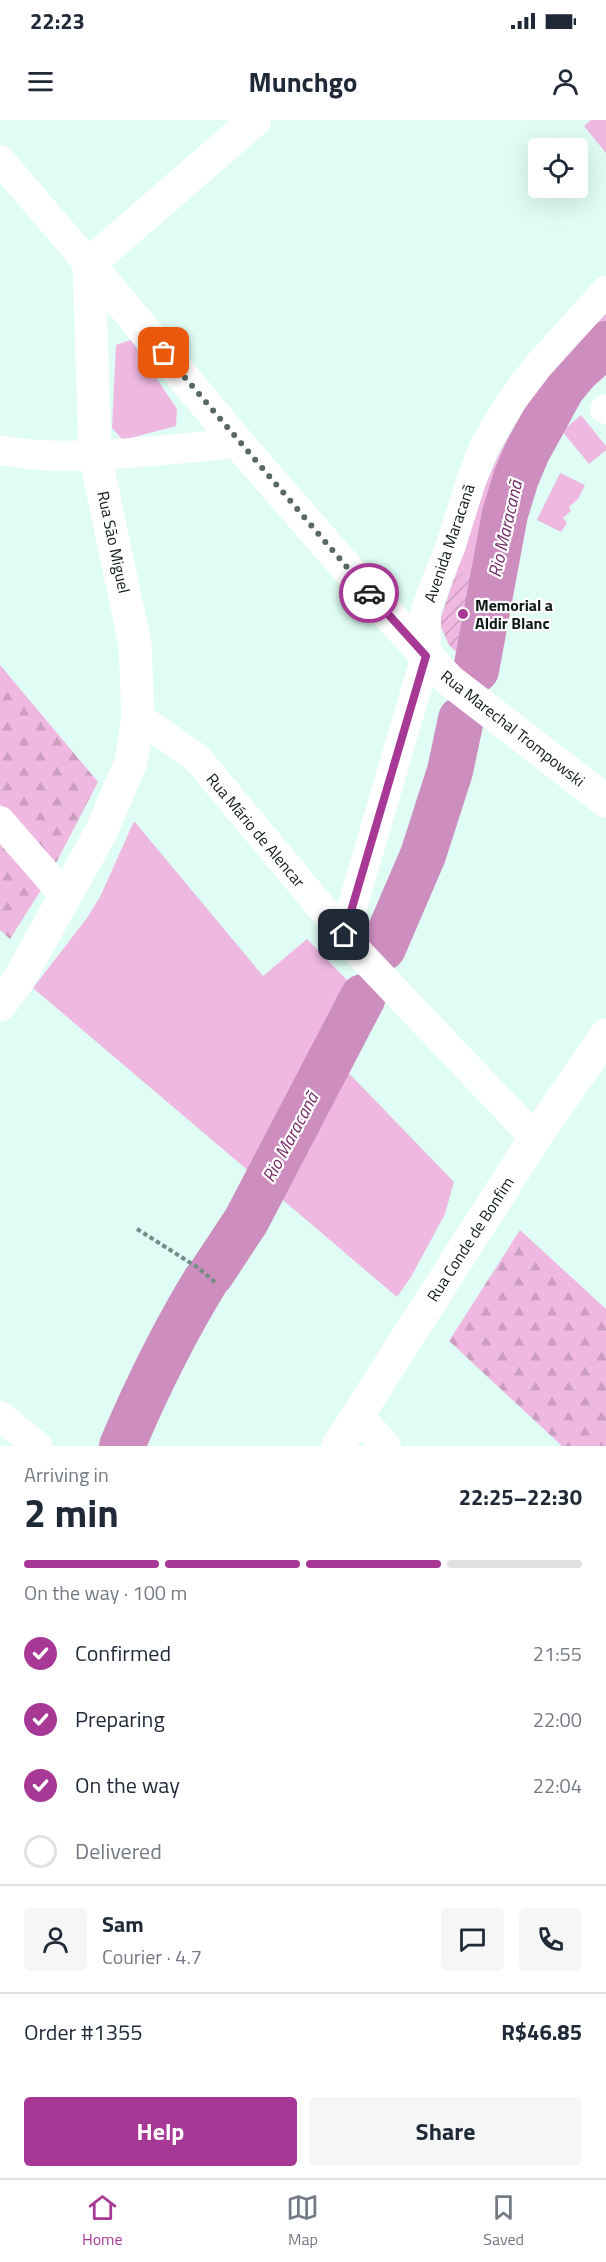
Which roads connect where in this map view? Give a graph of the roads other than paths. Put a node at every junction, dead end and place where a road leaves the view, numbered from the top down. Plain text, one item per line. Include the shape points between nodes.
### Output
1 (255, 120) edge
2 (0, 160) edge
3 (89, 264) junction
4 (606, 291) edge
5 (238, 443) junction
6 (0, 450) edge
7 (95, 455) junction
8 (426, 656) junction
9 (138, 717) junction
10 (606, 801) edge
11 (0, 821) edge
12 (66, 897) junction
13 (352, 945) junction
14 (0, 1005) edge
15 (605, 1037) edge
16 (536, 1138) junction
17 (358, 1415) junction
18 (0, 1416) edge
19 (37, 1446) edge
20 (338, 1446) edge
21 (387, 1446) edge

1 - 3 street
2 - 3 street, Rua Marechal Trompowski
3 - 5 street, Rua Marechal Trompowski
3 - 7 street, Rua São Miguel
4 - 8 street, Avenida Maracanã via 538,366 510,403 486,445 426,609
5 - 7 street
5 - 8 street, Rua Marechal Trompowski
6 - 7 street
7 - 9 street, Rua São Miguel via 135,644
8 - 10 street, Rua Marechal Trompowski via 448,680
8 - 13 street, Avenida Maracanã
9 - 12 street, Rua São Miguel via 131,762 101,832
9 - 13 street, Rua Mário de Alencar via 197,758
11 - 12 street
12 - 14 street, Rua São Miguel
13 - 16 street, Rua Mário de Alencar
15 - 16 street, Rua Conde de Bonfim
16 - 17 street, Rua Conde de Bonfim
17 - 20 street, Rua Conde de Bonfim
17 - 21 street
18 - 19 street

